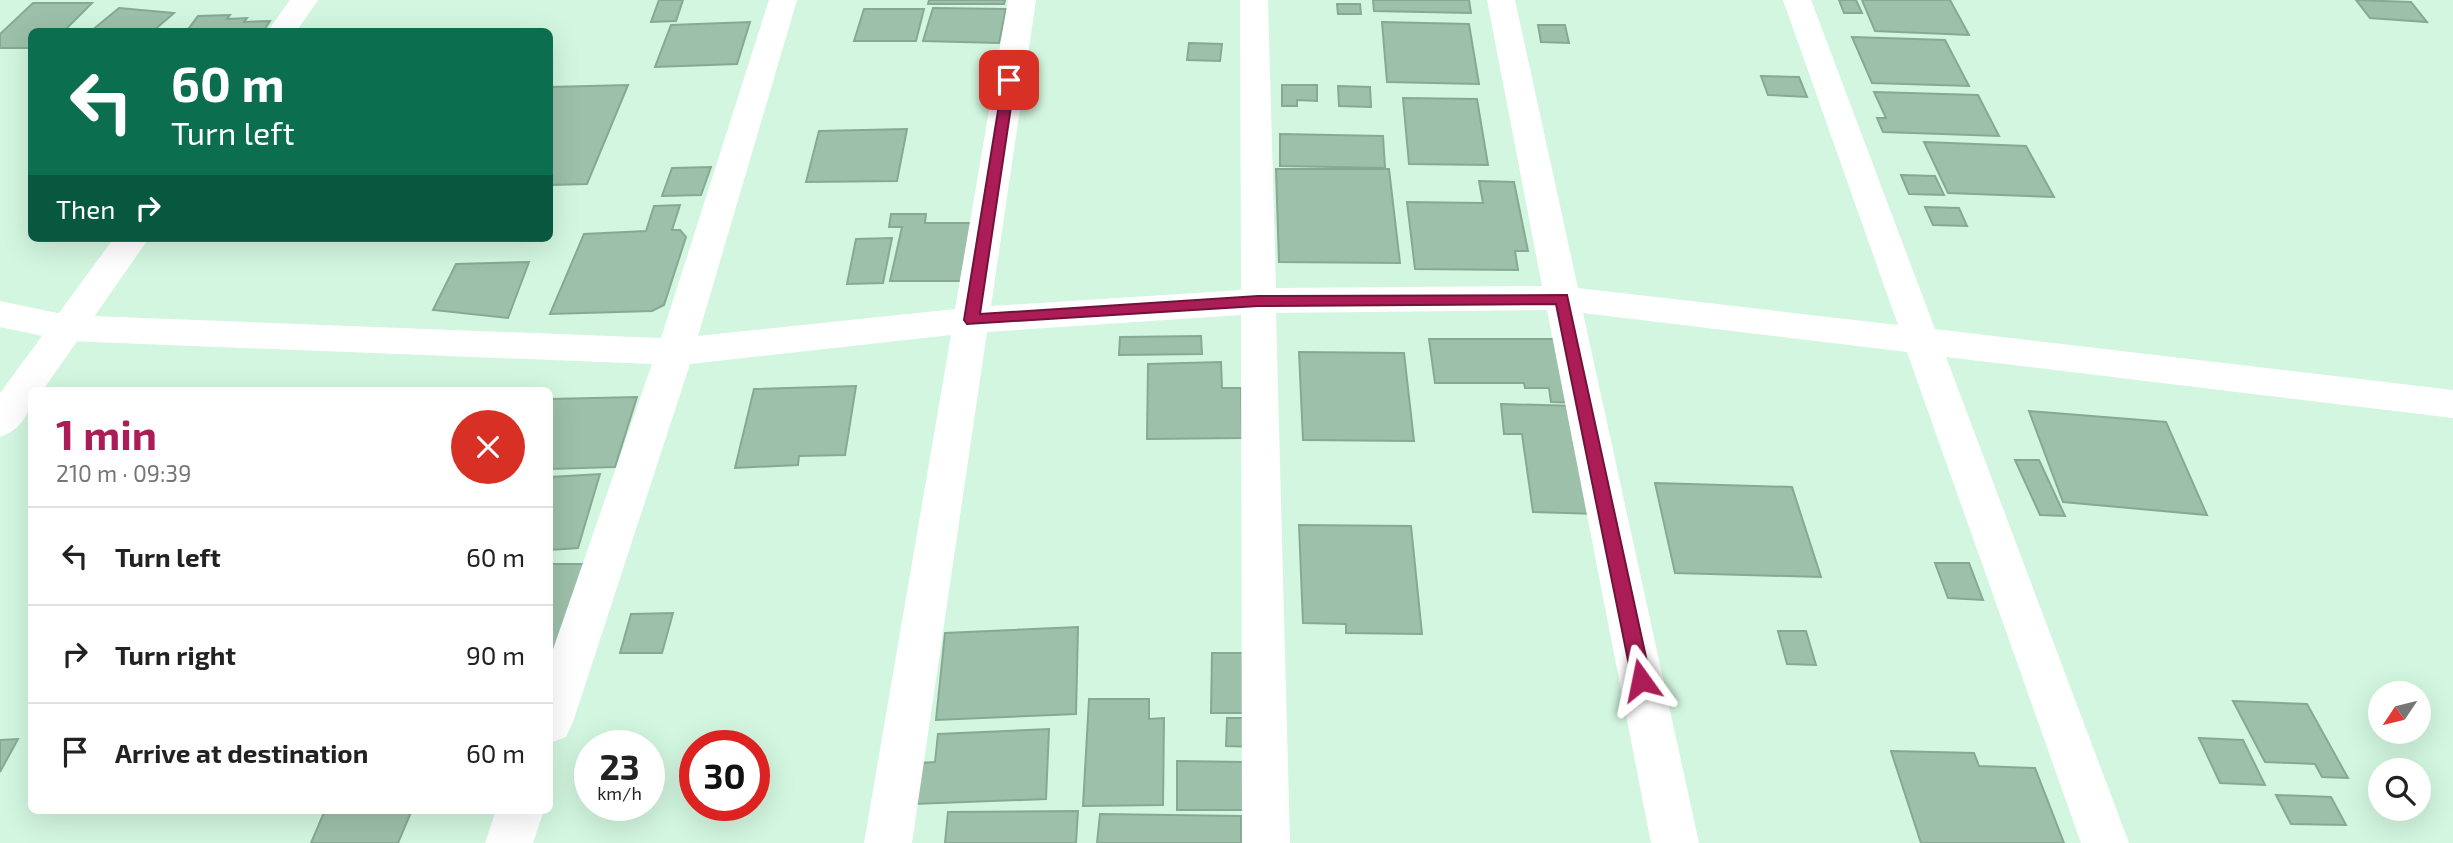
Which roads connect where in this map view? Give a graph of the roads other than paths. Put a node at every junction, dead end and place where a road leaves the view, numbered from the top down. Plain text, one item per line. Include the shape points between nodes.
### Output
1 (304, 0) edge
2 (783, 0) edge
3 (1022, 0) edge
4 (1254, 0) edge
5 (1501, 0) edge
6 (1797, 0) edge
7 (284, 28) edge
8 (129, 242) edge
9 (1562, 298) junction
10 (1258, 301) junction
11 (0, 314) edge
12 (972, 320) junction
13 (67, 328) junction
14 (1920, 341) junction
15 (675, 352) junction
16 (2453, 404) edge
17 (0, 422) edge
18 (553, 713) edge
19 (519, 814) edge
20 (509, 843) edge
21 (887, 843) edge
22 (1266, 843) edge
23 (1675, 843) edge
24 (2105, 843) edge

1 - 7 street
2 - 15 street
3 - 12 street
4 - 10 street
5 - 9 street
6 - 14 street
8 - 13 street
9 - 10 street
9 - 14 street
9 - 23 street
10 - 12 street
10 - 22 street
11 - 13 street
12 - 15 street
12 - 21 street
13 - 15 street
13 - 17 street
14 - 16 street
14 - 24 street
15 - 18 street
19 - 20 street

